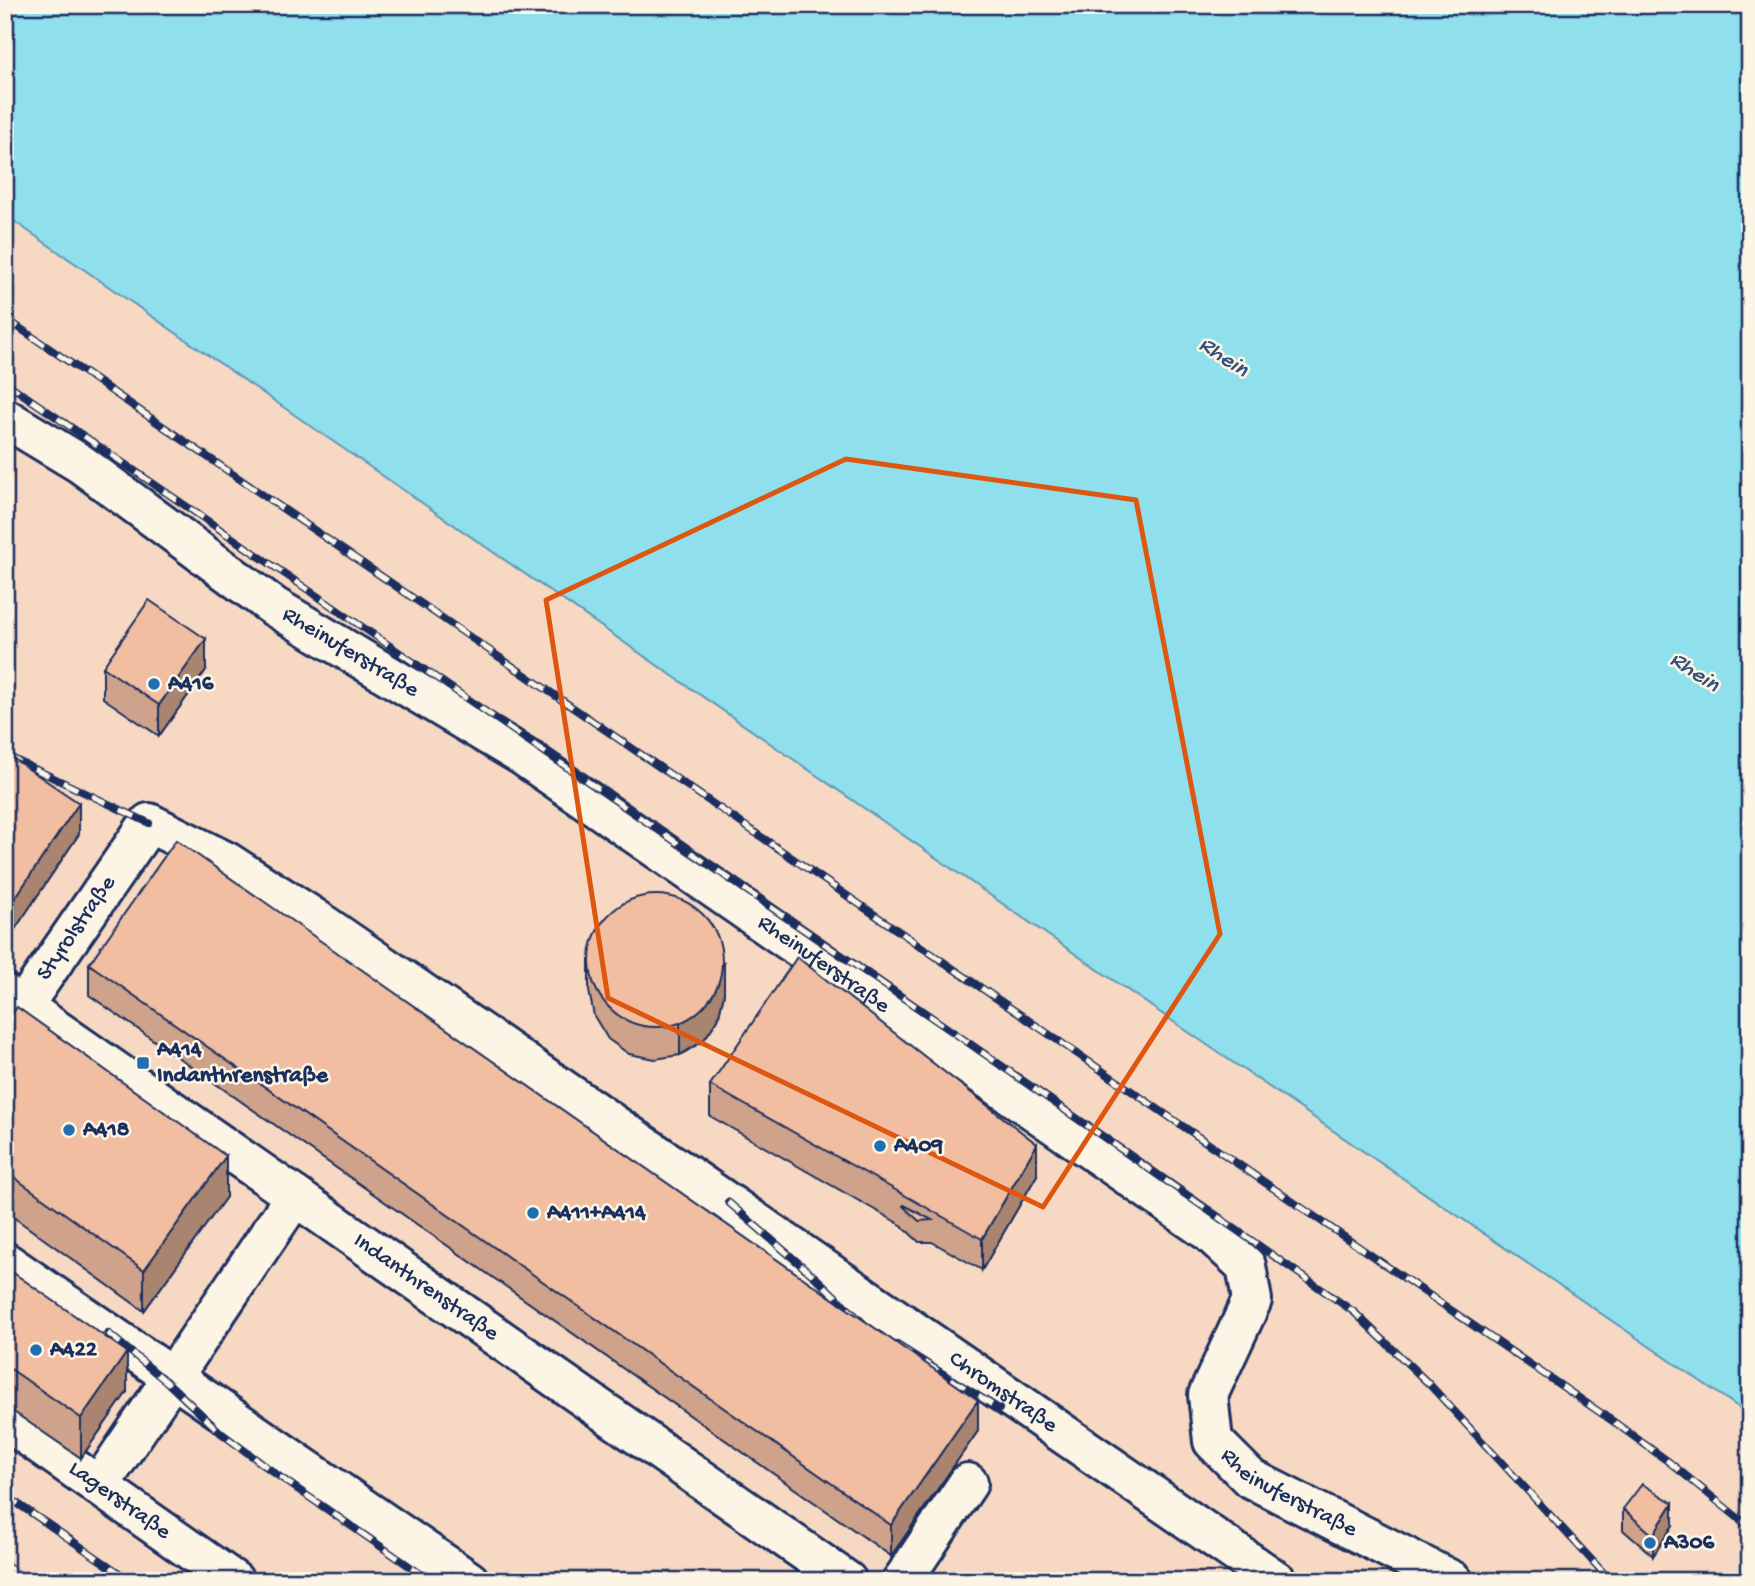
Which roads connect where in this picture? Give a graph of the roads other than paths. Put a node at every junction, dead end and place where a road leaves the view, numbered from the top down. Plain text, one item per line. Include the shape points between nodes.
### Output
1 (9, 427) edge
2 (149, 823) joint
3 (11, 1011) edge
4 (295, 1196) junction
5 (5, 1262) edge
6 (172, 1377) junction
7 (5, 1420) edge
8 (968, 1483) dead end
9 (99, 1486) junction
10 (234, 1581) edge
11 (469, 1581) edge
12 (847, 1581) edge
13 (902, 1581) edge
14 (1277, 1581) edge
15 (1453, 1581) edge

1 - 15 street, Rheinuferstraße via 80,464 273,606 523,756 1209,1231 1246,1266 1252,1300 1208,1395 1213,1441 1250,1478
2 - 3 street, Styrolstraße
2 - 14 street, Chromstraße via 228,862 314,918
3 - 4 street, Indanthrenstraße
4 - 6 street
4 - 12 street, Indanthrenstraße
5 - 6 street
6 - 9 street
6 - 11 street
7 - 9 street, Lagerstraße
8 - 13 street
9 - 10 street, Lagerstraße

